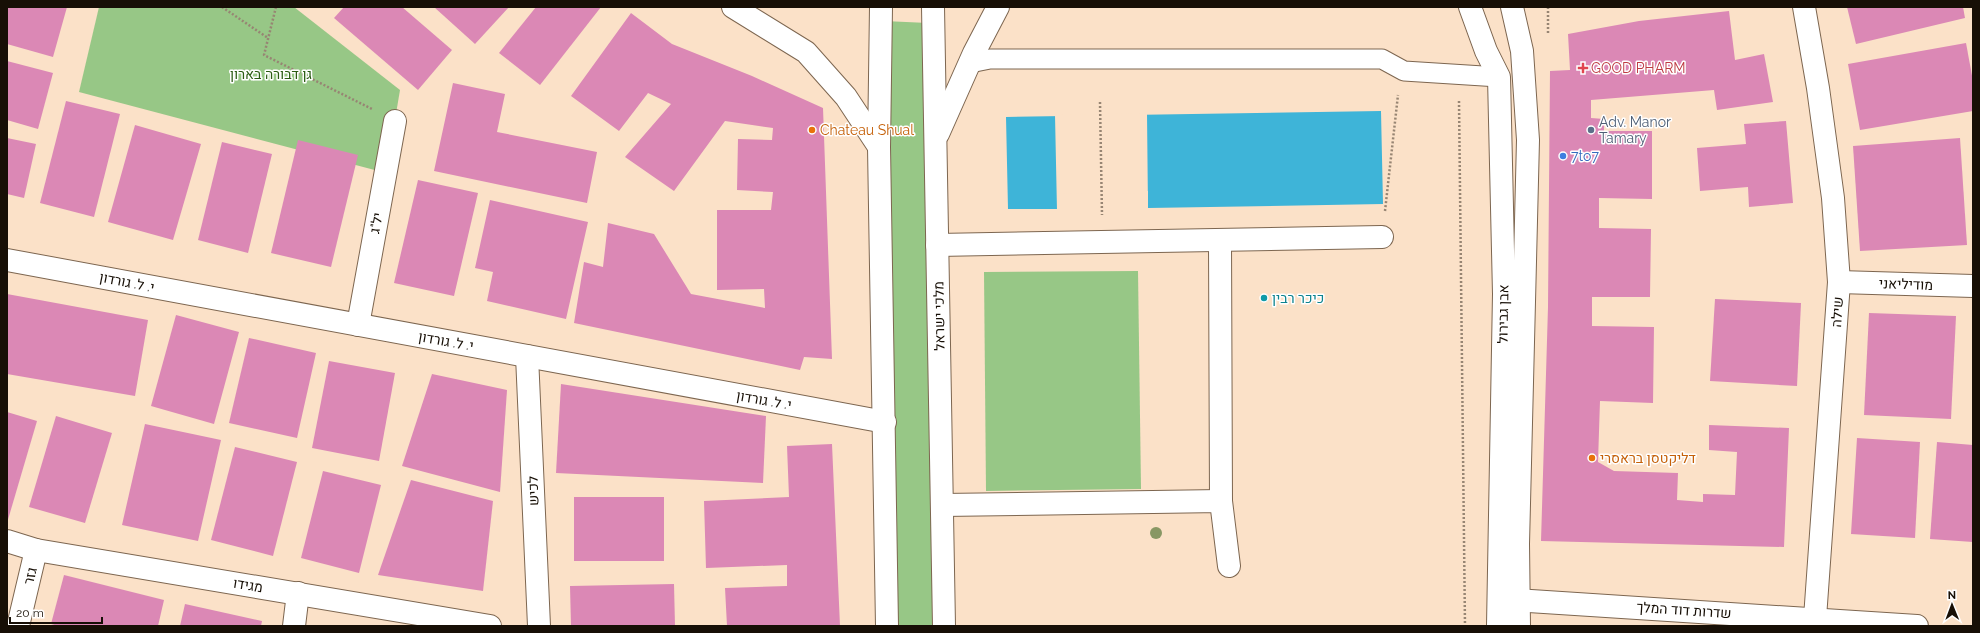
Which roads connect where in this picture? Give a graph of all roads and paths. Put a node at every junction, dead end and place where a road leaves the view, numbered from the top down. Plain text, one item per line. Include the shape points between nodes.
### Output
1 (222, 7) edge
2 (276, 7) edge
3 (733, 7) edge
4 (881, 7) edge
5 (933, 7) edge
6 (998, 7) edge
7 (1470, 7) edge
8 (1512, 7) edge
9 (1804, 7) edge
10 (268, 38) junction
11 (970, 63) junction
12 (1404, 71) junction
13 (1499, 77) junction
14 (1459, 97) dead end
15 (1100, 102) dead end
16 (395, 121) joint
17 (935, 140) junction
18 (879, 146) junction
19 (1102, 216) dead end
20 (1382, 238) joint
21 (1220, 241) junction
22 (937, 245) junction
23 (7, 260) edge
24 (1839, 282) junction
25 (1973, 286) edge
26 (358, 325) junction
27 (527, 356) junction
28 (884, 422) junction
29 (1221, 501) junction
30 (942, 504) junction
31 (7, 541) edge
32 (36, 550) junction
33 (1229, 566) dead end
34 (298, 593) junction
35 (1508, 599) junction
36 (1815, 618) junction
37 (18, 626) edge
38 (294, 626) edge
39 (490, 626) edge
40 (539, 626) edge
41 (887, 626) edge
42 (944, 626) edge
43 (1465, 626) edge
44 (1498, 626) edge
45 (1519, 626) edge
46 (1918, 626) edge

1 - 10 path
2 - 10 path
3 - 18 street via 806,52 846,97
4 - 18 street
5 - 17 street, מלכי ישראל
6 - 11 street
7 - 13 street, אבן גבירול
8 - 35 street, אבן גבירול via 1522,51 1528,140 1518,544
9 - 24 street, שילה via 1833,198
10 - 16 path via 264,54
11 - 12 lane via 990,59 1382,59
11 - 17 street
12 - 13 lane
12 - 20 path via 1398,88
13 - 35 street, אבן גבירול
14 - 43 path
15 - 19 path
16 - 26 street, יל"ג
17 - 22 street, מלכי ישראל
18 - 28 street
20 - 21 street
21 - 22 street
21 - 29 street
22 - 30 street, מלכי ישראל
23 - 26 street, י. ל. גורדון
24 - 25 street, מודיליאני
24 - 36 street, שילה
26 - 27 street, י. ל. גורדון
27 - 28 street, י. ל. גורדון
27 - 40 street, לכיש
28 - 41 street
29 - 30 street
29 - 33 street
30 - 42 street, מלכי ישראל
31 - 32 street, מגידו
32 - 34 street, מגידו
32 - 37 street, גזר
34 - 38 street
34 - 39 street, מגידו
35 - 36 street, שדרות דוד המלך
35 - 44 street, אבן גבירול
35 - 45 street, אבן גבירול
36 - 46 street, שדרות דוד המלך

